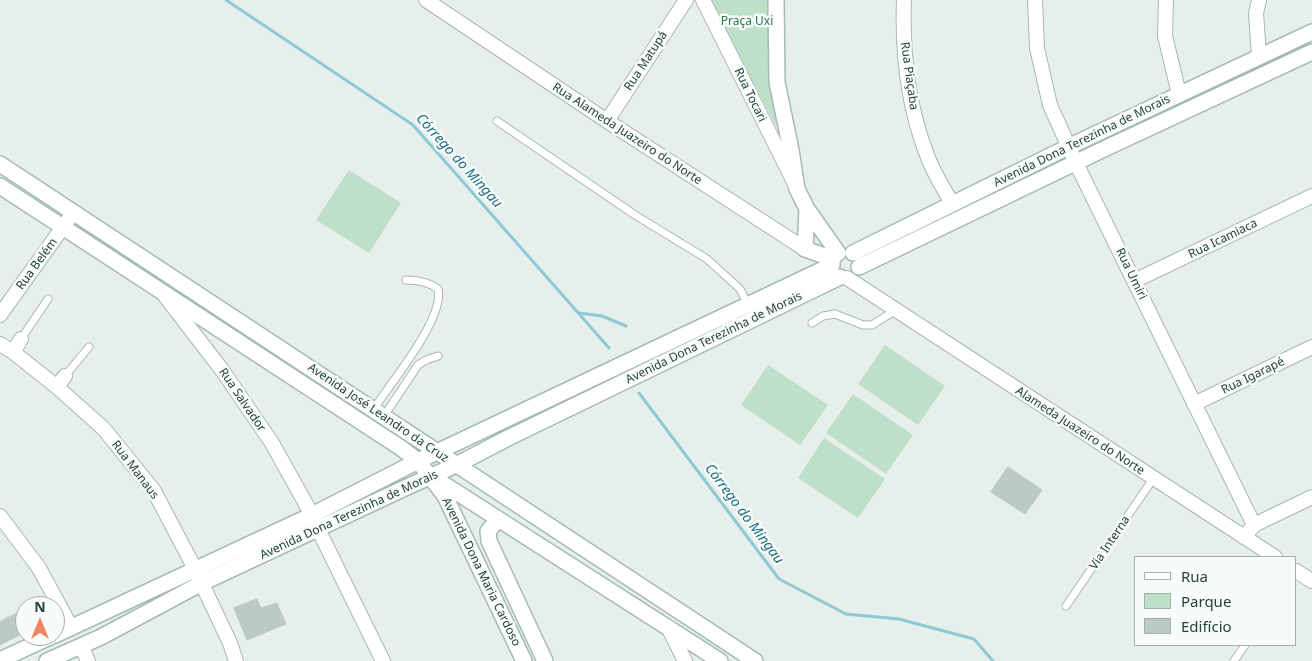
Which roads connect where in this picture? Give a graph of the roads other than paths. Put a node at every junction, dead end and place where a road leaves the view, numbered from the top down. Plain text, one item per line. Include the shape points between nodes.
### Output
1 (426, 0) edge
2 (686, 0) edge
3 (703, 0) edge
4 (776, 0) edge
5 (904, 0) edge
6 (1035, 0) edge
7 (1166, 0) edge
8 (1259, 0) edge
9 (1312, 32) edge
10 (1312, 52) edge
11 (1259, 56) junction
12 (1179, 94) junction
13 (497, 121) dead end
14 (607, 121) junction
15 (1068, 146) junction
16 (1076, 163) junction
17 (0, 164) edge
18 (0, 186) edge
19 (797, 189) junction
20 (1312, 196) edge
21 (952, 203) junction
22 (807, 209) junction
23 (73, 213) junction
24 (63, 228) junction
25 (805, 249) junction
26 (841, 264) junction
27 (860, 267) junction
28 (406, 280) dead end
29 (1134, 281) junction
30 (161, 292) junction
31 (48, 299) dead end
32 (748, 305) junction
33 (891, 306) junction
34 (0, 315) edge
35 (812, 323) dead end
36 (21, 339) joint
37 (0, 344) edge
38 (89, 347) dead end
39 (1312, 347) edge
40 (13, 352) junction
41 (438, 356) dead end
42 (61, 381) junction
43 (1194, 404) junction
44 (379, 412) junction
45 (437, 452) junction
46 (418, 461) junction
47 (456, 465) junction
48 (431, 476) junction
49 (1153, 479) junction
50 (1312, 497) edge
51 (0, 516) edge
52 (498, 520) junction
53 (315, 522) junction
54 (1254, 525) junction
55 (1244, 536) junction
56 (1274, 556) edge
57 (195, 569) junction
58 (1297, 571) edge
59 (1312, 581) edge
60 (202, 583) junction
61 (1066, 606) dead end
62 (93, 617) junction
63 (70, 627) junction
64 (668, 627) junction
65 (65, 629) edge
66 (370, 635) junction
67 (101, 637) junction
68 (30, 646) edge
69 (81, 646) junction
70 (1244, 646) edge
71 (0, 660) edge
72 (47, 661) edge
73 (88, 661) edge
74 (236, 661) edge
75 (375, 661) edge
76 (383, 661) edge
77 (524, 661) edge
78 (545, 661) edge
79 (684, 661) edge
80 (720, 661) edge
81 (755, 661) edge
82 (1234, 661) edge

1 - 14 street, Rua Alameda Juazeiro do Norte
2 - 14 street, Rua Matupá
3 - 19 street, Rua Tocari
4 - 19 main road via 778,82
5 - 21 street, Rua Piaçaba via 903,28 911,104 927,156
6 - 15 street, Rua Umiri via 1037,48 1050,106
7 - 12 street via 1165,36
8 - 11 street via 1256,13
9 - 11 main road, Avenida Dona Terezinha de Morais
10 - 16 main road, Avenida Dona Terezinha de Morais
11 - 12 main road, Avenida Dona Terezinha de Morais
12 - 15 main road, Avenida Dona Terezinha de Morais
13 - 32 lane via 706,260 740,289
14 - 25 street, Rua Alameda Juazeiro do Norte
15 - 16 street, Rua Umiri
15 - 21 main road, Avenida Dona Terezinha de Morais
16 - 27 main road, Avenida Dona Terezinha de Morais
16 - 29 street, Rua Umiri
17 - 23 main road, Avenida José Leandro da Cruz
18 - 24 main road, Avenida José Leandro da Cruz
19 - 22 main road
20 - 29 street, Rua Icamiaca
21 - 26 main road, Avenida Dona Terezinha de Morais
22 - 25 main road
22 - 26 main road
23 - 24 street, Rua Belém
23 - 44 main road, Avenida José Leandro da Cruz
24 - 30 main road, Avenida José Leandro da Cruz
24 - 34 street, Rua Belém
25 - 26 main road, Rua Alameda Juazeiro do Norte
26 - 27 main road via 858,259
26 - 32 main road, Avenida Dona Terezinha de Morais
26 - 33 street, Alameda Juazeiro do Norte
26 - 47 main road, Avenida Dona Terezinha de Morais
27 - 33 street, Alameda Juazeiro do Norte via 866,283
28 - 44 lane via 433,285 438,290 439,302 428,328
29 - 43 street, Rua Umiri
30 - 46 main road, Avenida José Leandro da Cruz
30 - 53 street, Rua Salvador via 222,370 272,443
31 - 36 lane
32 - 45 main road, Avenida Dona Terezinha de Morais
33 - 35 lane via 872,325 863,325 835,314 823,316
33 - 49 street, Alameda Juazeiro do Norte
36 - 40 street
37 - 40 street, Rua Manaus
38 - 42 lane
39 - 43 street, Rua Igarapé
40 - 42 street, Rua Manaus
41 - 44 lane via 418,365
42 - 57 street, Rua Manaus via 154,491
43 - 54 street, Rua Umiri
44 - 45 main road, Avenida José Leandro da Cruz
45 - 46 main road, Avenida Dona Terezinha de Morais
45 - 47 main road, Avenida José Leandro da Cruz
46 - 48 main road, Avenida Dona Maria Cardoso
46 - 53 main road, Avenida Dona Terezinha de Morais
47 - 48 main road, Avenida Dona Terezinha de Morais
47 - 81 main road, Avenida José Leandro da Cruz
48 - 52 main road, Avenida José Leandro da Cruz
48 - 53 main road, Avenida Dona Terezinha de Morais
48 - 77 main road, Avenida Dona Maria Cardoso via 445,496
49 - 55 street, Alameda Juazeiro do Norte
49 - 61 lane, Via Interna
50 - 54 street
51 - 63 street via 39,568
52 - 64 main road, Avenida José Leandro da Cruz
52 - 78 main road, Avenida Dona Maria Cardoso via 488,531 489,541
53 - 57 main road, Avenida Dona Terezinha de Morais
53 - 60 main road, Avenida Dona Terezinha de Morais
53 - 66 street, Rua Salvador
54 - 55 street
55 - 56 street, Alameda Juazeiro do Norte
57 - 60 street, Rua Manaus
57 - 62 main road, Avenida Dona Terezinha de Morais
58 - 59 street
60 - 67 main road, Avenida Dona Terezinha de Morais
60 - 74 street, Rua Manaus
62 - 63 main road, Avenida Dona Terezinha de Morais
62 - 67 street
63 - 65 main road, Avenida Dona Terezinha de Morais
64 - 79 street
64 - 80 main road, Avenida José Leandro da Cruz
66 - 75 street
66 - 76 street, Rua Salvador
67 - 69 main road, Avenida Dona Terezinha de Morais
68 - 71 main road, Avenida Dona Terezinha de Morais
69 - 72 main road, Avenida Dona Terezinha de Morais
69 - 73 street
70 - 82 lane

